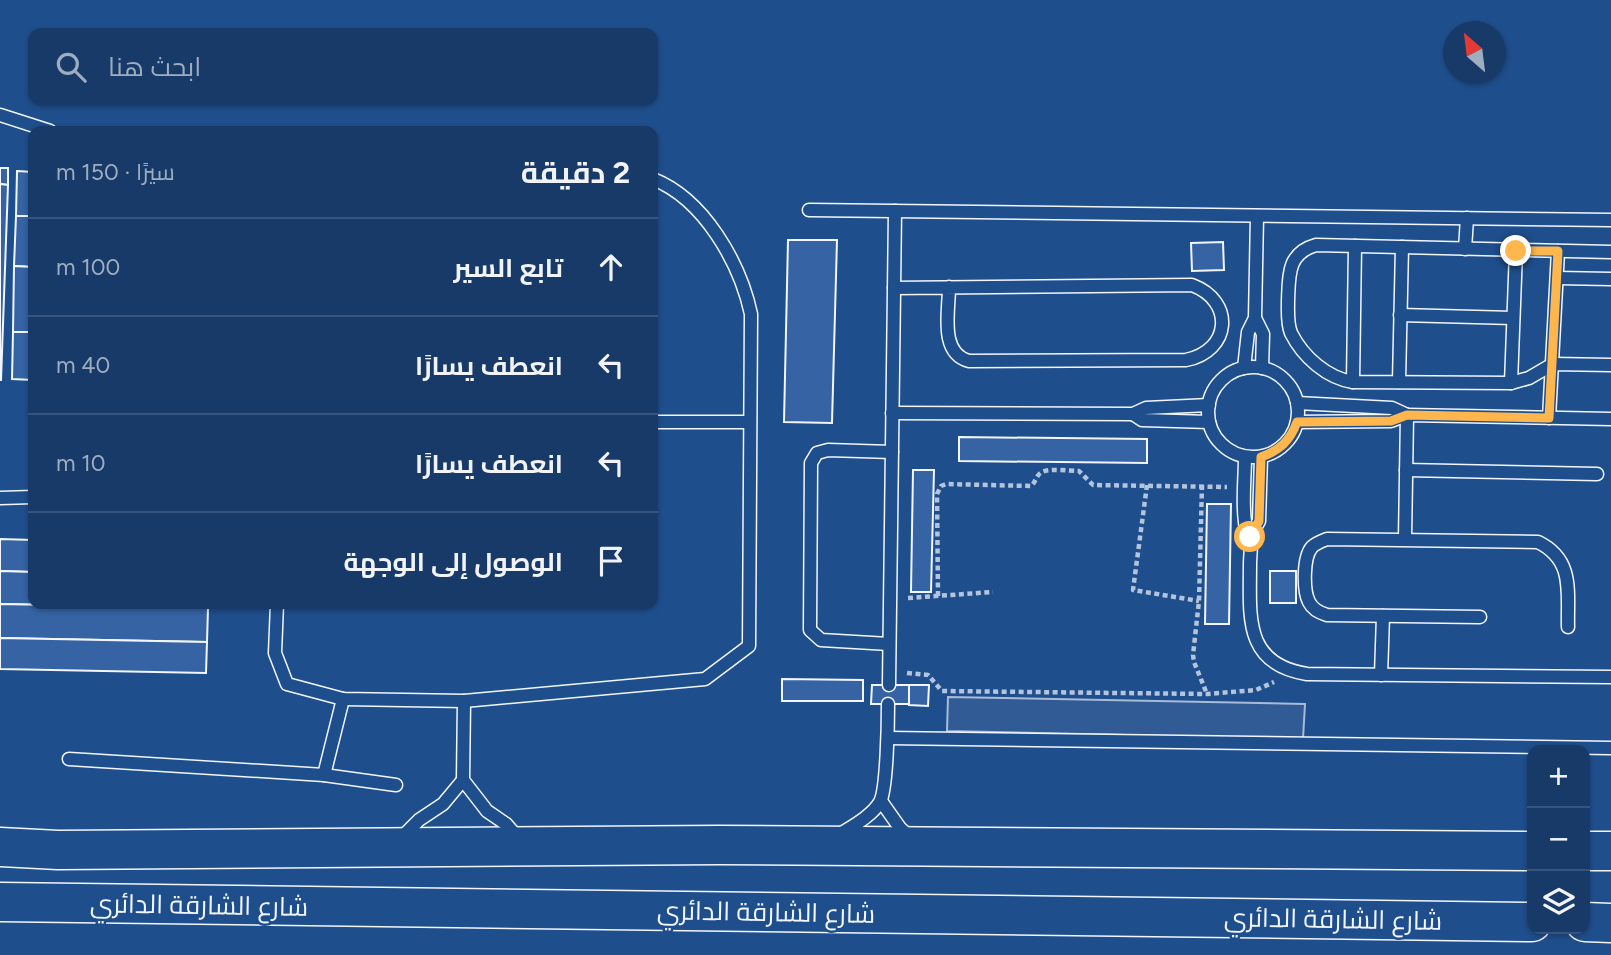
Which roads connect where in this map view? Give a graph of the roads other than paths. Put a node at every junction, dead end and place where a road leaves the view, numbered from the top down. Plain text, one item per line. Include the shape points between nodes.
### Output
1 (0, 116) edge
2 (33, 126) edge
3 (658, 181) edge
4 (808, 210) dead end
5 (895, 211) junction
6 (1257, 216) junction
7 (1467, 218) junction
8 (1611, 220) edge
9 (1355, 246) junction
10 (1402, 247) junction
11 (1465, 249) junction
12 (1516, 251) junction
13 (1558, 251) junction
14 (1611, 252) edge
15 (1557, 278) junction
16 (1611, 279) edge
17 (949, 287) junction
18 (894, 288) junction
19 (1401, 315) junction
20 (1255, 318) junction
21 (1513, 318) junction
22 (1553, 364) junction
23 (1611, 365) edge
24 (1244, 368) junction
25 (1262, 368) junction
26 (1353, 382) junction
27 (1399, 382) junction
28 (1511, 383) junction
29 (1297, 403) junction
30 (1209, 405) junction
31 (892, 413) junction
32 (1133, 414) junction
33 (1407, 415) junction
34 (1549, 418) junction
35 (1611, 419) edge
36 (658, 422) edge
37 (749, 422) junction
38 (1209, 422) junction
39 (1297, 422) junction
40 (892, 452) junction
41 (1245, 457) junction
42 (1261, 457) junction
43 (1406, 470) junction
44 (1597, 474) dead end
45 (28, 497) edge
46 (0, 498) edge
47 (1250, 537) junction
48 (1405, 539) junction
49 (277, 609) edge
50 (1383, 616) junction
51 (1480, 617) dead end
52 (1568, 627) dead end
53 (889, 644) junction
54 (1381, 675) junction
55 (1611, 677) edge
56 (889, 678) road end
57 (343, 699) junction
58 (464, 701) junction
59 (888, 704) dead end
60 (888, 738) junction
61 (1611, 748) edge
62 (69, 759) dead end
63 (324, 775) junction
64 (463, 780) junction
65 (396, 785) dead end
66 (881, 801) junction
67 (526, 846) junction
68 (822, 846) junction
69 (921, 846) junction
70 (0, 847) edge
71 (391, 848) junction
72 (1527, 851) edge
73 (1590, 851) edge
74 (1611, 851) edge
75 (0, 902) edge
76 (1527, 922) edge
77 (1590, 922) edge
78 (1611, 923) edge

1 - 2 lane
3 - 37 lane via 699,210 740,276 751,314
4 - 5 lane
5 - 6 lane
5 - 18 lane
6 - 7 lane
6 - 20 lane
7 - 8 lane
7 - 11 lane
9 - 10 lane
9 - 26 lane
9 - 26 lane via 1316,245 1296,256 1289,269 1288,308 1293,336 1319,368
10 - 11 lane
10 - 19 lane
11 - 12 lane
12 - 13 lane
12 - 21 lane
13 - 14 lane
13 - 15 lane
15 - 16 lane
15 - 22 lane
17 - 17 lane via 1192,285 1203,289 1219,307 1221,331 1209,352 1186,360 969,361 957,356 950,346
17 - 18 lane
18 - 31 lane
19 - 21 lane
19 - 27 lane
20 - 24 lane via 1248,332
20 - 25 lane via 1263,334
21 - 28 lane
22 - 23 lane
22 - 28 lane
22 - 34 lane
24 - 25 lane
24 - 30 lane via 1221,381
25 - 29 lane via 1285,380
26 - 27 lane
27 - 28 lane
29 - 33 lane via 1392,408
29 - 39 lane
30 - 32 lane via 1146,408
30 - 38 lane
31 - 32 lane
31 - 40 lane
32 - 38 lane via 1147,420
33 - 34 lane
33 - 39 lane via 1391,421
33 - 43 lane
34 - 35 lane
36 - 37 lane
37 - 58 lane via 749,646 705,679
38 - 41 lane via 1222,445
39 - 42 lane via 1284,445
40 - 53 lane
40 - 53 lane via 828,450 817,453 811,463 809,625 813,635 821,640
41 - 42 lane
41 - 47 lane via 1244,521
42 - 47 lane via 1259,521
43 - 44 lane
43 - 48 lane
45 - 46 lane
47 - 54 lane via 1252,630 1266,656 1278,666 1307,674
48 - 50 lane via 1327,539 1308,553 1306,594 1313,608 1327,615
48 - 52 lane via 1538,542 1549,547 1567,576
49 - 57 lane via 275,653 287,684
50 - 51 lane
50 - 54 lane
53 - 56 lane
54 - 55 lane
57 - 58 lane
57 - 63 lane
58 - 64 lane
59 - 60 lane
60 - 61 lane
60 - 66 lane
62 - 63 lane
63 - 65 lane
64 - 67 lane via 487,811
64 - 71 lane
66 - 68 lane
66 - 69 lane via 900,828
67 - 68 highway
67 - 71 highway
68 - 69 highway
69 - 72 highway
70 - 71 highway
73 - 74 highway
75 - 76 highway, شارع الشارقة الدائري
77 - 78 highway

